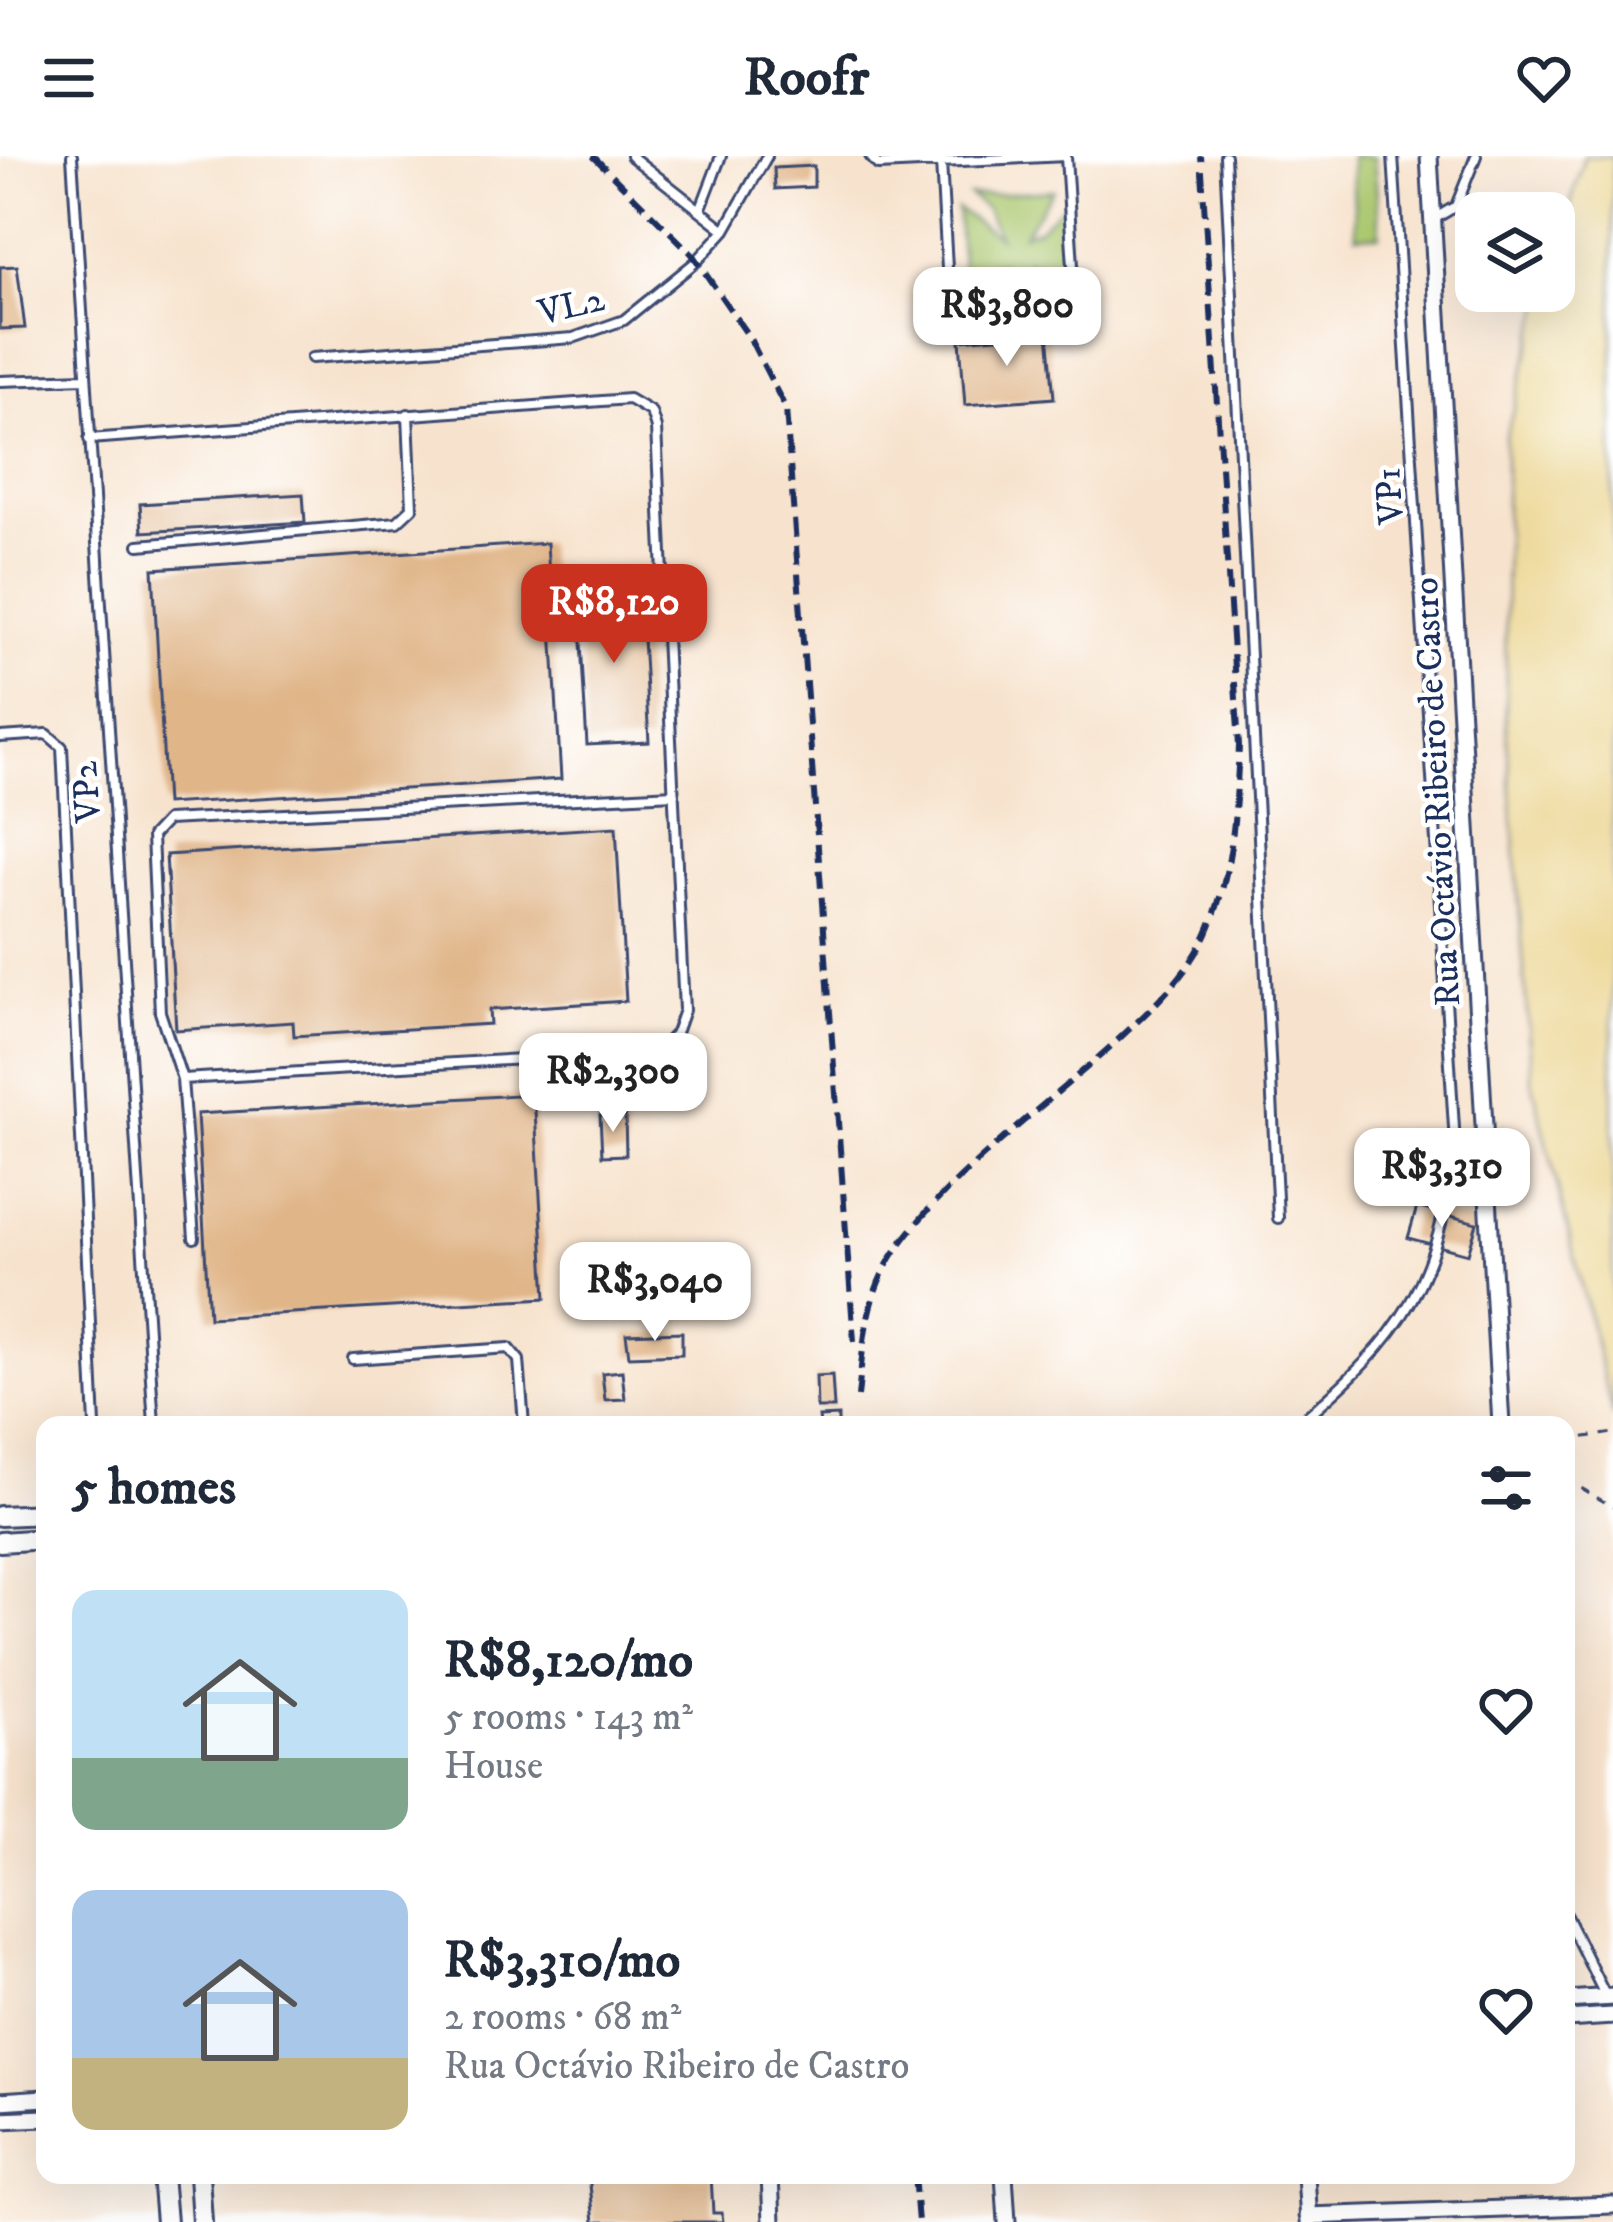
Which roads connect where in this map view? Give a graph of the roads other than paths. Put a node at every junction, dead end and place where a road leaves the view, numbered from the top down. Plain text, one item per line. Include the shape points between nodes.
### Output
1 (72, 156) edge
2 (631, 156) edge
3 (721, 156) edge
4 (766, 156) edge
5 (870, 156) edge
6 (1066, 156) edge
7 (1226, 156) edge
8 (1394, 156) edge
9 (1429, 156) edge
10 (1476, 156) edge
11 (940, 162) junction
12 (701, 208) junction
13 (1432, 220) junction
14 (724, 230) junction
15 (312, 358) dead end
16 (85, 378) junction
17 (0, 381) edge
18 (408, 414) junction
19 (89, 439) junction
20 (139, 544) dead end
21 (0, 736) edge
22 (674, 794) junction
23 (182, 1079) junction
24 (1278, 1218) dead end
25 (194, 1238) dead end
26 (352, 1359) dead end
27 (95, 1416) edge
28 (153, 1416) edge
29 (523, 1416) edge
30 (1307, 1416) edge
31 (1500, 1416) edge
32 (36, 1514) edge
33 (0, 1516) edge
34 (36, 1540) edge
35 (0, 1542) edge
36 (1575, 1933) edge
37 (1610, 1997) edge
38 (1575, 1999) edge
39 (1613, 2016) edge
40 (1575, 2018) edge
41 (8, 2100) edge
42 (8, 2119) edge
43 (163, 2184) edge
44 (200, 2184) edge
45 (770, 2184) edge
46 (1005, 2184) edge
47 (1306, 2184) edge
48 (1613, 2205) edge
49 (1484, 2216) edge
50 (1308, 2219) edge
51 (166, 2222) edge
52 (202, 2222) edge
53 (772, 2222) edge
54 (1007, 2222) edge

1 - 16 lane, VP2
2 - 12 lane
3 - 12 lane
4 - 14 lane, VL2
5 - 11 lane via 878,165
6 - 11 lane
6 - 11 lane via 1076,313 950,321
7 - 24 lane
8 - 30 lane, VP1 via 1455,1144 1447,1210 1410,1310
9 - 13 street, Rua Octávio Ribeiro de Castro
10 - 13 lane via 1456,206
12 - 14 lane
13 - 31 street, Rua Octávio Ribeiro de Castro
14 - 15 lane, VL2 via 624,320 573,338
16 - 17 lane
16 - 19 lane, VP2
18 - 19 lane
18 - 20 lane via 412,508 397,522
18 - 22 lane via 629,399 651,412
19 - 28 lane, VP2
21 - 27 lane via 46,734 62,747
22 - 23 lane via 684,1010 659,1051
22 - 23 lane via 167,820 152,836 160,1012
23 - 25 lane
26 - 29 lane via 509,1348 519,1360
32 - 33 street
34 - 35 street
36 - 37 lane
37 - 38 street
37 - 39 lane
39 - 40 street
41 - 42 street
43 - 51 street
44 - 52 street
45 - 53 street
46 - 54 street
47 - 50 street
48 - 49 street
49 - 50 street

